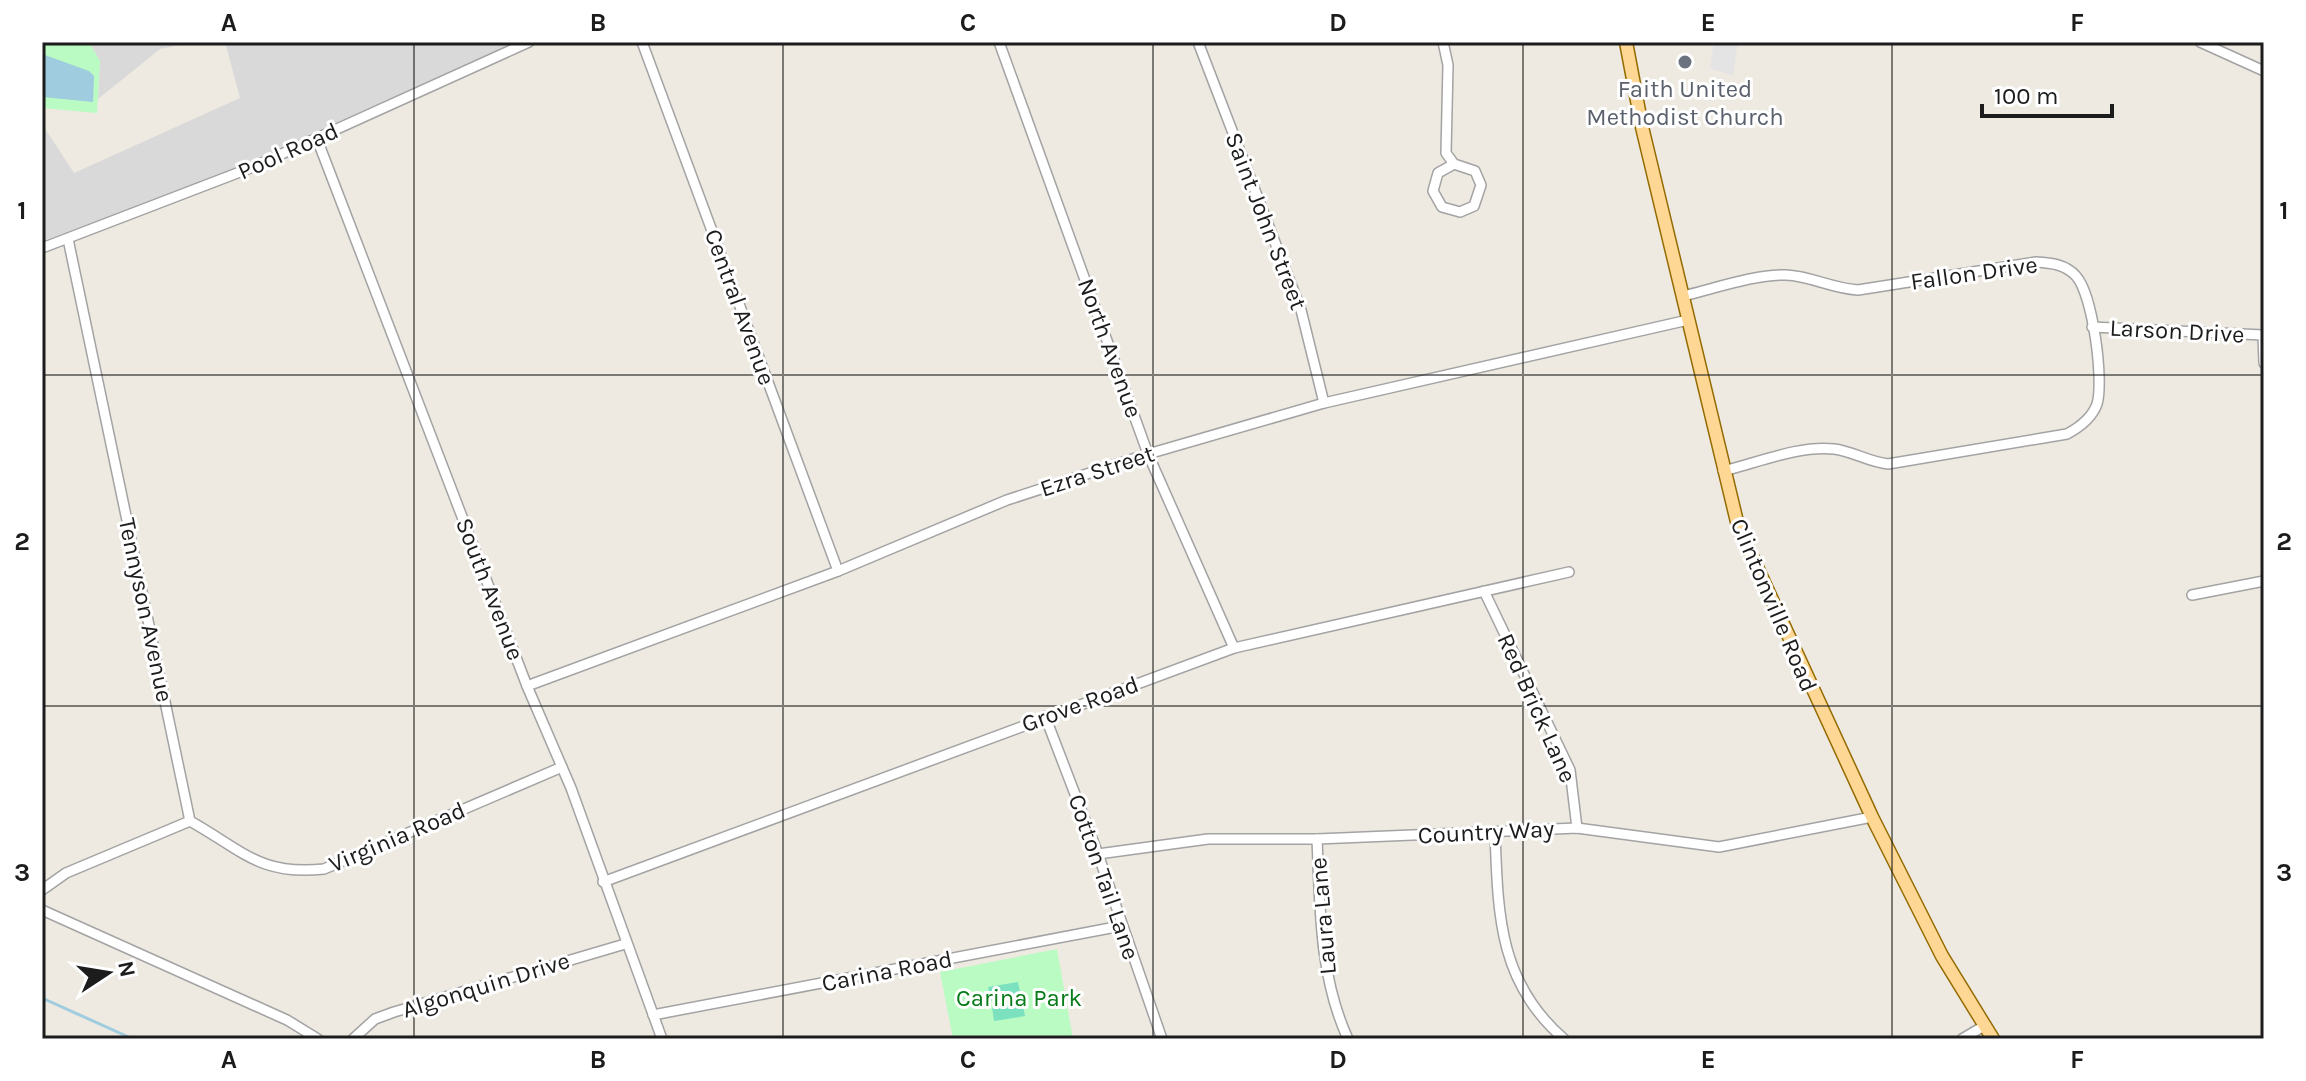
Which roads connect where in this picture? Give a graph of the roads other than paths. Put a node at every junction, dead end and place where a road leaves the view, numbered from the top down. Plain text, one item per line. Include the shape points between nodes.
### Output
1 (529, 42) edge
2 (642, 42) edge
3 (999, 42) edge
4 (1198, 42) edge
5 (1443, 42) edge
6 (1626, 42) edge
7 (2200, 42) edge
8 (2264, 71) edge
9 (317, 139) junction
10 (1454, 164) junction
11 (68, 239) junction
12 (42, 248) edge
13 (1683, 296) junction
14 (1688, 320) junction
15 (2264, 325) edge
16 (2092, 327) junction
17 (2263, 335) edge
18 (2264, 363) edge
19 (1324, 403) junction
20 (1148, 454) junction
21 (1723, 471) junction
22 (838, 571) junction
23 (1569, 572) dead end
24 (2264, 581) edge
25 (1484, 591) junction
26 (2192, 595) dead end
27 (1234, 648) junction
28 (527, 686) junction
29 (1045, 716) junction
30 (562, 767) junction
31 (1872, 817) junction
32 (190, 821) junction
33 (1577, 828) junction
34 (1495, 832) junction
35 (1317, 839) junction
36 (1098, 854) junction
37 (603, 882) junction
38 (42, 890) edge
39 (42, 910) edge
40 (1121, 926) junction
41 (625, 944) junction
42 (653, 1015) junction
43 (1984, 1026) junction
44 (318, 1039) edge
45 (353, 1039) edge
46 (662, 1039) edge
47 (1162, 1039) edge
48 (1348, 1039) edge
49 (1564, 1039) edge
50 (1962, 1039) edge
51 (1993, 1039) edge

1 - 9 street, Pool Road
2 - 22 street, Central Avenue
3 - 20 street, North Avenue
4 - 19 street, Saint John Street via 1301,310
5 - 10 street via 1448,65 1445,143
6 - 13 main road, Clintonville Road
7 - 8 street
9 - 11 street, Pool Road
9 - 28 street, South Avenue
10 - 10 street via 1475,171 1481,185 1474,206 1460,212 1442,207 1433,191 1438,173
11 - 12 street, Pool Road
11 - 32 street, Tennyson Avenue
13 - 14 main road, Clintonville Road
13 - 16 street, Fallon Drive via 1784,275 1858,290 2036,262 2058,264 2076,276
14 - 19 street, Ezra Street
14 - 21 main road, Clintonville Road
15 - 17 street, Larson Drive
16 - 17 street, Larson Drive
16 - 21 street, Fallon Drive via 2101,385 2096,407 2083,425 2067,434 1888,464 1836,449 1812,450
17 - 18 street, Larson Drive
19 - 20 street, Ezra Street
20 - 22 street, Ezra Street via 1007,500
20 - 27 street, North Avenue
21 - 31 main road, Clintonville Road via 1755,569
22 - 28 street, Ezra Street
23 - 25 street, Grove Road
24 - 26 street
25 - 27 street, Grove Road
25 - 33 street, Red Brick Lane via 1570,770
27 - 29 street, Grove Road
28 - 30 street, South Avenue
29 - 36 street, Cotton Tail Lane
29 - 37 street, Grove Road
30 - 32 street, Virginia Road via 324,869 268,868
30 - 37 street, South Avenue
31 - 33 street, Country Way via 1719,847
31 - 43 main road, Clintonville Road
32 - 38 street via 66,873
33 - 34 street, Country Way
34 - 35 street, Country Way
34 - 49 street via 1500,922 1510,964 1532,1003
35 - 36 street, Country Way via 1208,839
35 - 48 street, Laura Lane via 1322,941 1330,987
36 - 40 street, Cotton Tail Lane
37 - 41 street, South Avenue
39 - 44 street via 287,1020
40 - 42 street, Carina Road
40 - 47 street, Cotton Tail Lane
41 - 42 street, South Avenue
41 - 45 street, Algonquin Drive via 394,1012 375,1019
42 - 46 street, South Avenue
43 - 50 street
43 - 51 main road, Clintonville Road

